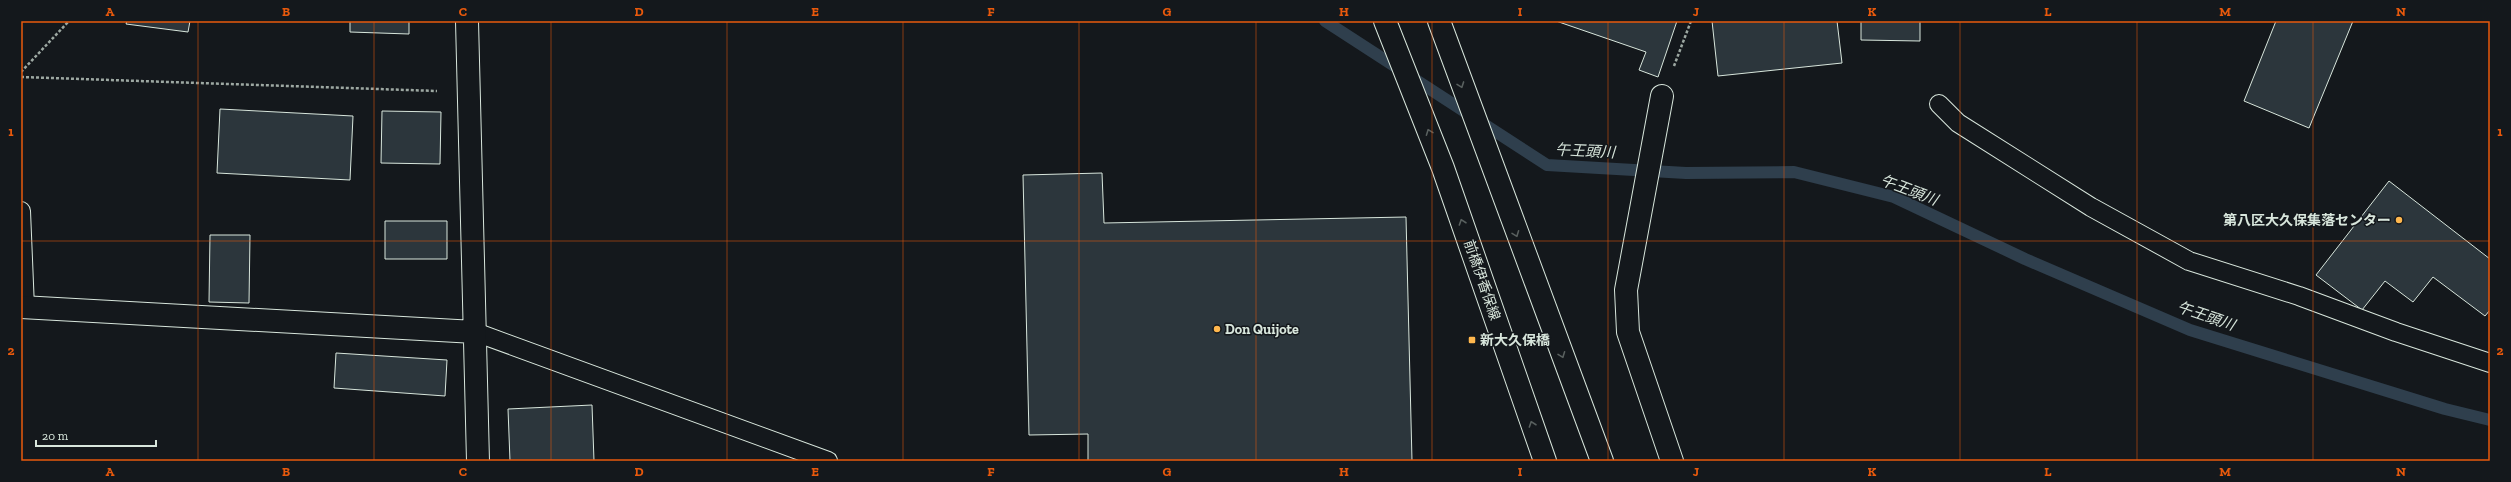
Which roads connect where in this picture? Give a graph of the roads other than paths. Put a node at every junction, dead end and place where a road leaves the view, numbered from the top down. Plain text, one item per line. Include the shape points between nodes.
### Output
1 (467, 21) edge
2 (1385, 21) edge
3 (1438, 21) edge
4 (1662, 96) road end
5 (1939, 104) dead end
6 (21, 211) edge
7 (23, 308) edge
8 (475, 332) junction
9 (2490, 363) edge
10 (478, 461) edge
11 (828, 461) edge
12 (1545, 461) edge
13 (1602, 461) edge
14 (1672, 461) edge

1 - 8 street
12 -> 2 street, 前橋伊香保線 via 1443,168
3 -> 13 street
4 - 14 street via 1626,290 1628,332
5 - 9 lane via 1958,123 2084,203 2189,261 2299,296 2404,335
6 - 7 lane
7 - 8 street
8 - 10 street
8 - 11 lane

